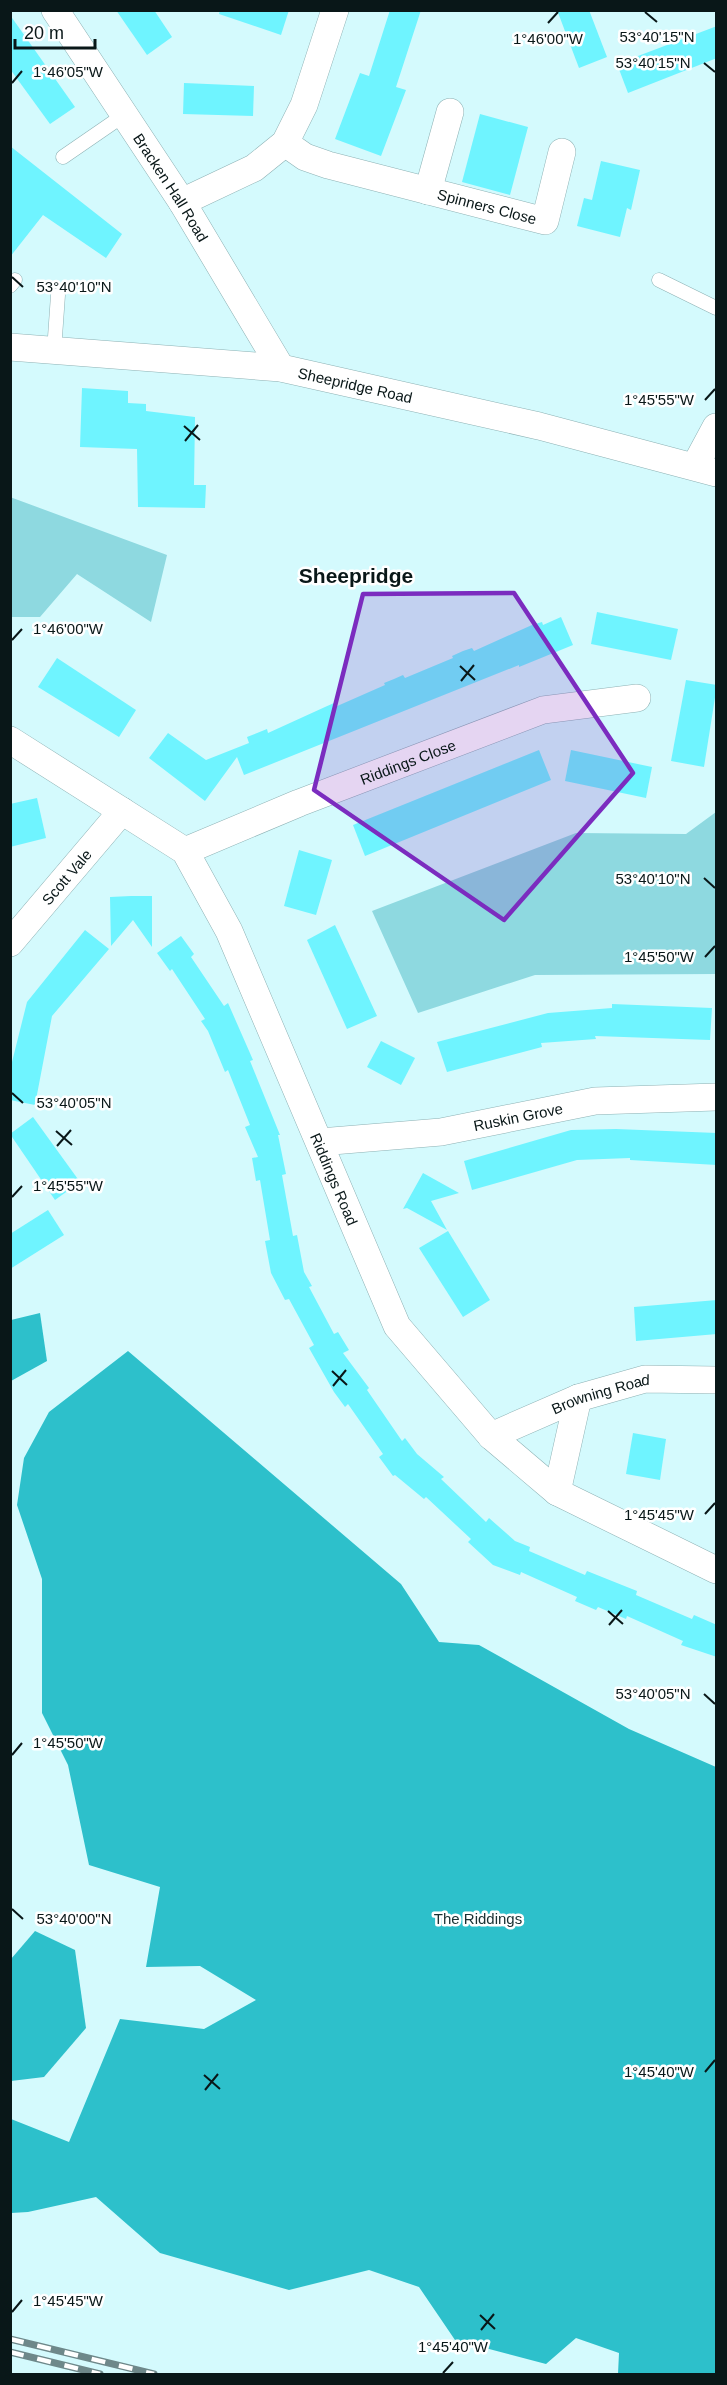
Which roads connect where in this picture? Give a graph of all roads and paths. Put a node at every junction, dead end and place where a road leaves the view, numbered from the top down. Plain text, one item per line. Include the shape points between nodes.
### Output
1 (55, 10) edge
2 (335, 10) edge
3 (450, 112) dead end
4 (124, 115) junction
5 (285, 143) junction
6 (562, 152) dead end
7 (63, 158) dead end
8 (428, 191) junction
9 (182, 202) junction
10 (659, 280) dead end
11 (58, 295) dead end
12 (717, 308) edge
13 (10, 347) edge
14 (54, 351) junction
15 (281, 368) junction
16 (717, 427) edge
17 (706, 470) edge
18 (637, 698) dead end
19 (10, 740) edge
20 (122, 811) junction
21 (185, 851) junction
22 (10, 943) edge
23 (717, 1097) edge
24 (320, 1142) junction
25 (717, 1380) edge
26 (578, 1398) junction
27 (491, 1436) junction
28 (557, 1492) junction
29 (717, 1570) edge

1 - 4 street, Bracken Hall Road
2 - 5 street via 304,105
3 - 8 street, Spinners Close
4 - 7 lane
4 - 9 street, Bracken Hall Road
5 - 8 street, Spinners Close via 305,157 328,165
5 - 9 street via 254,168
6 - 8 street, Spinners Close via 545,221
9 - 15 street, Bracken Hall Road
10 - 12 lane
11 - 14 lane
13 - 14 street, Sheepridge Road
14 - 15 street, Sheepridge Road
15 - 17 street, Sheepridge Road via 539,426
16 - 17 street
18 - 21 street, Riddings Close via 543,710
19 - 20 street, Riddings Road
20 - 21 street, Riddings Road
20 - 22 street, Scott Vale
21 - 24 street, Riddings Road via 229,931
23 - 24 street, Ruskin Grove via 595,1101 441,1132
24 - 27 street, Riddings Road via 397,1326
25 - 26 street, Browning Road via 645,1379
26 - 27 street, Browning Road
26 - 28 street
27 - 28 street, Riddings Road
28 - 29 street, Riddings Road

